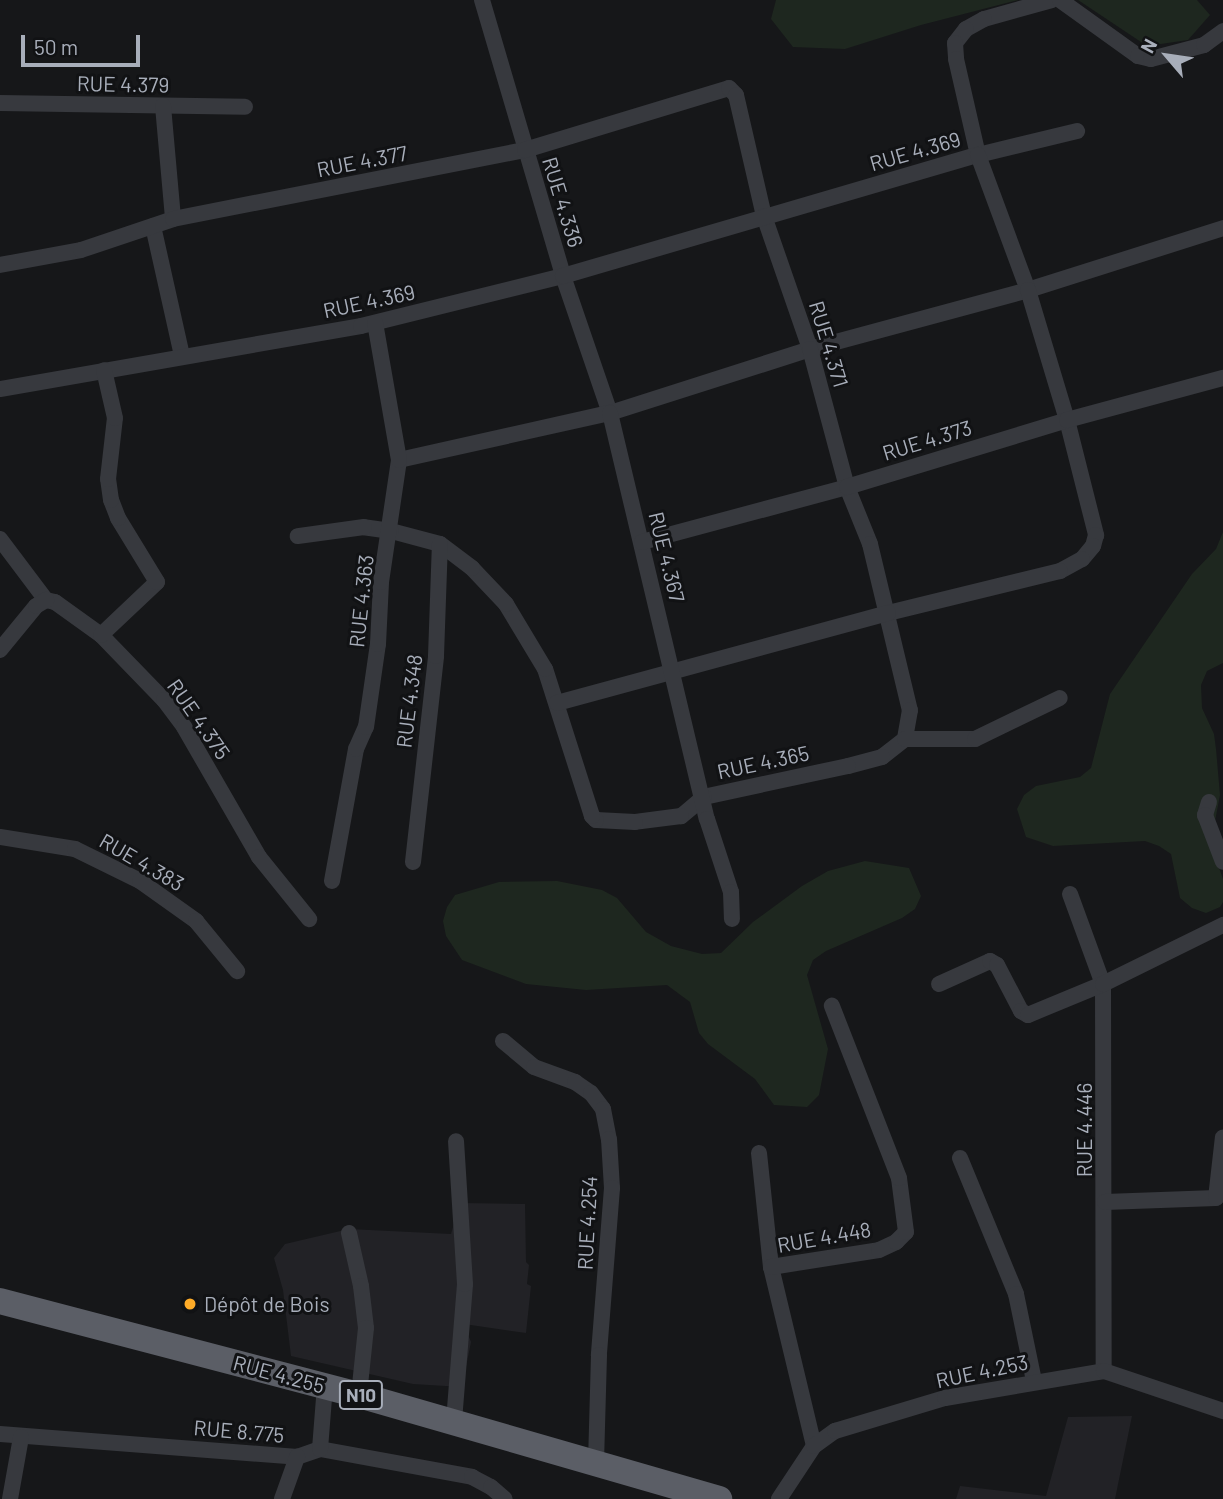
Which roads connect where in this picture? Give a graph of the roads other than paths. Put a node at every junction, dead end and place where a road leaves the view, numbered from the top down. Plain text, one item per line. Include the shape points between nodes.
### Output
1 (482, 0) edge
2 (1052, 0) edge
3 (1060, 0) edge
4 (1223, 31) edge
5 (729, 88) joint
6 (0, 103) edge
7 (163, 106) junction
8 (245, 107) dead end
9 (1077, 131) dead end
10 (525, 150) junction
11 (978, 155) junction
12 (764, 216) junction
13 (173, 219) junction
14 (153, 226) junction
15 (1223, 228) edge
16 (0, 265) edge
17 (563, 276) junction
18 (1028, 290) junction
19 (375, 323) junction
20 (810, 349) junction
21 (182, 356) junction
22 (104, 370) junction
23 (1223, 378) edge
24 (0, 389) edge
25 (610, 414) junction
26 (1067, 420) junction
27 (399, 460) junction
28 (847, 486) junction
29 (391, 531) junction
30 (298, 536) dead end
31 (0, 538) edge
32 (642, 542) junction
33 (440, 544) junction
34 (46, 600) junction
35 (888, 613) junction
36 (101, 635) junction
37 (0, 650) edge
38 (673, 673) junction
39 (1060, 698) dead end
40 (557, 703) junction
41 (905, 739) junction
42 (704, 797) junction
43 (1209, 802) dead end
44 (0, 837) edge
45 (413, 862) dead end
46 (1223, 862) edge
47 (332, 881) dead end
48 (1070, 894) dead end
49 (309, 919) dead end
50 (732, 919) dead end
51 (1223, 925) edge
52 (237, 971) dead end
53 (939, 984) dead end
54 (1103, 984) junction
55 (832, 1006) dead end
56 (503, 1041) dead end
57 (1223, 1137) edge
58 (456, 1141) dead end
59 (759, 1153) dead end
60 (960, 1158) dead end
61 (1220, 1198) edge
62 (1105, 1202) junction
63 (349, 1233) dead end
64 (771, 1267) junction
65 (0, 1301) edge
66 (1104, 1371) junction
67 (1034, 1381) junction
68 (325, 1386) junction
69 (359, 1395) junction
70 (1223, 1411) edge
71 (454, 1421) junction
72 (0, 1434) edge
73 (21, 1437) junction
74 (814, 1446) junction
75 (320, 1449) junction
76 (297, 1457) junction
77 (596, 1463) junction
78 (10, 1499) edge
79 (282, 1499) edge
80 (505, 1499) edge
81 (719, 1499) edge
82 (779, 1499) edge

1 - 10 street, RUE 4.336
2 - 11 street via 984,19 966,29 955,43
3 - 4 street via 1139,56 1151,59 1204,45
5 - 10 street, RUE 4.377
5 - 12 street, RUE 4.371 via 736,95
6 - 7 street, RUE 4.379
7 - 8 street, RUE 4.379
7 - 13 street
9 - 11 street
10 - 13 street, RUE 4.377
10 - 17 street, RUE 4.336
11 - 12 street, RUE 4.369
11 - 18 street, RUE 4.369
12 - 17 street, RUE 4.369
12 - 20 street, RUE 4.371
13 - 14 street, RUE 4.377
14 - 16 street, RUE 4.377 via 81,250
14 - 21 street
15 - 18 street
17 - 19 street, RUE 4.369
17 - 25 street, RUE 4.336
18 - 20 street
18 - 26 street, RUE 4.369
19 - 21 street, RUE 4.369
19 - 27 street, RUE 4.363
20 - 25 street
20 - 28 street, RUE 4.371
21 - 22 street, RUE 4.369
22 - 24 street, RUE 4.369
22 - 36 street via 115,418 108,479 111,500 157,582
23 - 26 street, RUE 4.373
25 - 27 street
25 - 32 street, RUE 4.367
26 - 28 street, RUE 4.373
26 - 35 street, RUE 4.369 via 1096,535 1082,559 1060,571
27 - 29 street, RUE 4.363
28 - 32 street, RUE 4.373
28 - 35 street, RUE 4.371 via 870,544
29 - 30 street, RUE 4.365 via 364,527
29 - 33 street, RUE 4.365
29 - 47 street, RUE 4.363 via 366,727 356,750
31 - 34 street, RUE 4.375
32 - 38 street, RUE 4.367
33 - 40 street, RUE 4.365 via 472,568 506,604 545,669
33 - 45 street, RUE 4.348 via 436,656
34 - 36 street, RUE 4.375
34 - 37 street
35 - 38 street, RUE 4.369
35 - 41 street via 910,710
36 - 49 street, RUE 4.375 via 164,700 259,857
38 - 40 street, RUE 4.369
38 - 42 street, RUE 4.367
39 - 41 street via 975,739
40 - 42 street, RUE 4.365 via 596,820 635,822 681,816
41 - 42 street, RUE 4.365 via 882,757
42 - 50 street, RUE 4.367 via 713,841 732,892
43 - 46 street via 1205,815
44 - 52 street, RUE 4.383 via 75,849 140,881 196,921
48 - 54 street, RUE 4.446
51 - 54 street
53 - 54 street via 990,961 1028,1015
54 - 62 street, RUE 4.446
55 - 64 street, RUE 4.448 via 899,1178 906,1232 879,1250
56 - 77 street, RUE 4.254 via 534,1067 591,1093 603,1110 612,1188
57 - 61 street
58 - 71 street via 465,1284
59 - 64 street
60 - 67 street via 1016,1294
61 - 62 street
62 - 66 street, RUE 4.446
63 - 69 street via 366,1328
64 - 74 street, RUE 4.448
65 - 68 highway, RUE 4.255 / N10
66 - 67 street, RUE 4.253
66 - 70 street, RUE 4.253
67 - 74 street, RUE 4.253 via 889,1414 835,1431
68 - 69 highway, RUE 4.255 / N10
68 - 75 street
69 - 71 highway, RUE 4.255 / N10
71 - 77 highway, RUE 4.255 / N10
72 - 73 street, RUE 8.775
73 - 76 street, RUE 8.775
73 - 78 street
74 - 82 street, RUE 4.253
75 - 76 street, RUE 8.775
75 - 80 street, RUE 8.775 via 472,1477
76 - 79 street
77 - 81 highway, RUE 4.255 / N10

